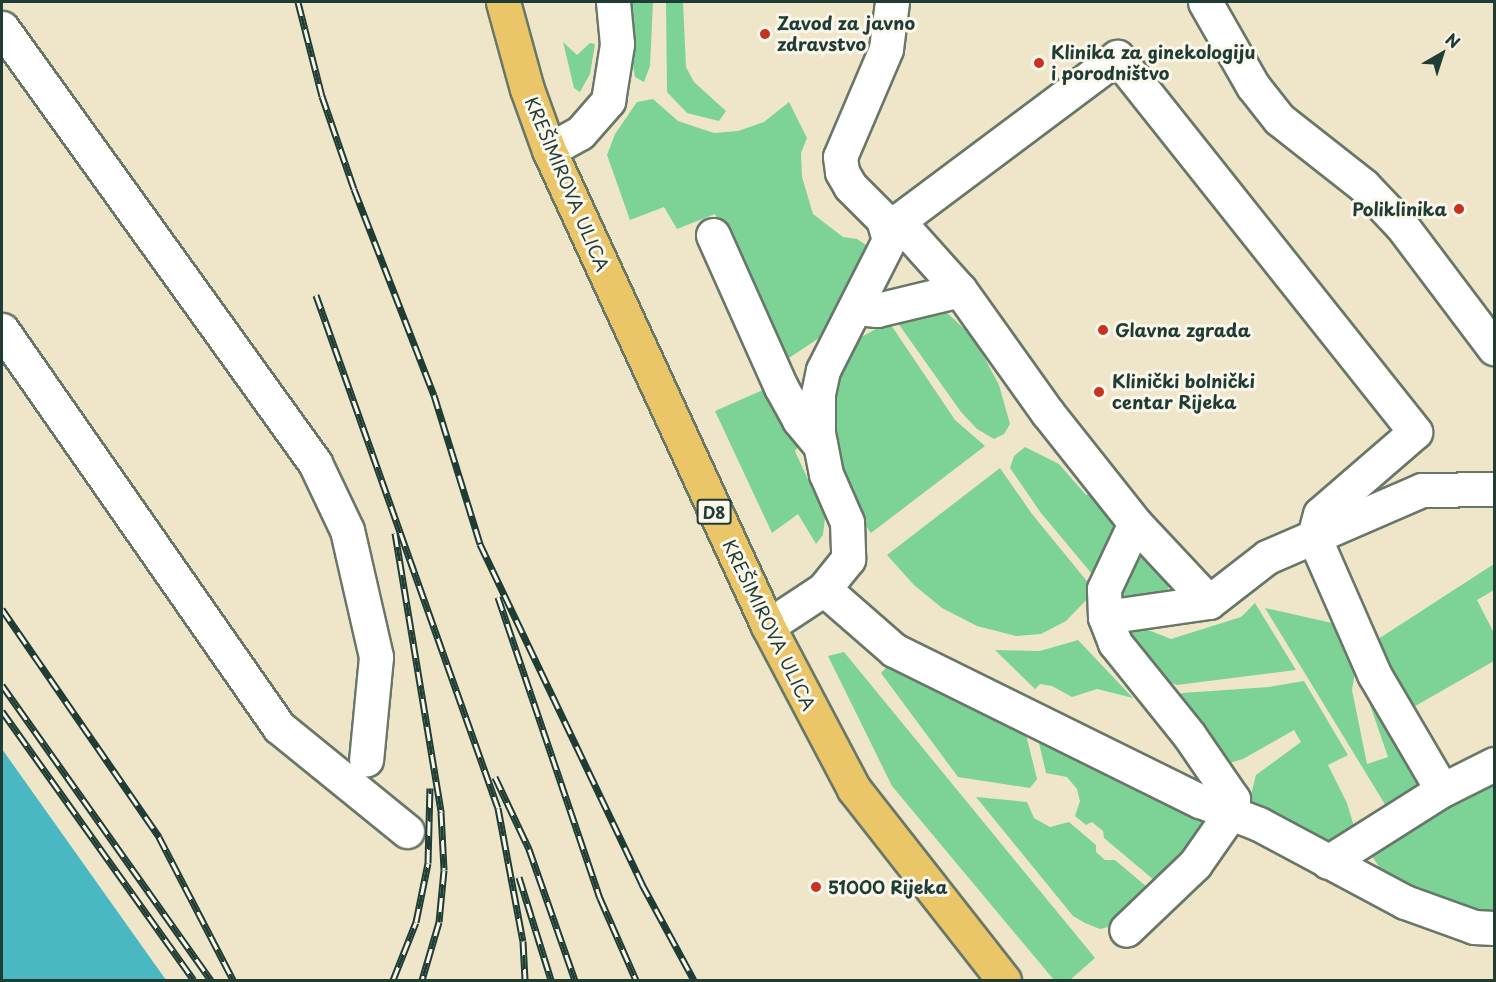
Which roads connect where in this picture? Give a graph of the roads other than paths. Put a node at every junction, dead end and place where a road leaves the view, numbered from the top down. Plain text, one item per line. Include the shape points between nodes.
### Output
1 (503, 2) edge
2 (613, 2) edge
3 (892, 2) edge
4 (1205, 2) edge
5 (2, 28) edge
6 (549, 150) junction
7 (892, 223) junction
8 (713, 234) dead end
9 (960, 291) junction
10 (857, 308) junction
11 (2, 330) edge
12 (1494, 348) edge
13 (820, 445) junction
14 (1494, 489) edge
15 (1135, 523) junction
16 (1314, 537) junction
17 (824, 589) junction
18 (1209, 602) junction
19 (1105, 617) junction
20 (768, 626) junction
21 (366, 760) dead end
22 (1494, 764) edge
23 (1442, 790) junction
24 (1232, 811) junction
25 (407, 831) dead end
26 (1328, 862) junction
27 (1494, 928) edge
28 (1126, 930) dead end
29 (1004, 981) edge

1 - 6 main road, KREŠIMIROVA ULICA / D8
2 - 6 street via 617,44 608,101 580,133
3 - 7 street via 886,49 840,157 850,186
4 - 12 street via 1253,86 1279,119 1364,186 1402,226
5 - 21 street via 315,463 347,530 376,657
6 - 20 main road, KREŠIMIROVA ULICA / D8
7 - 9 street
7 - 10 street via 884,254
7 - 16 street via 1117,57 1415,432 1320,514
8 - 13 street via 781,387 799,420
9 - 10 street via 877,310
9 - 15 street
10 - 13 street via 823,370 818,394
11 - 25 street via 279,728
13 - 17 street via 826,474 847,522 848,559
14 - 16 street via 1422,490
15 - 18 street
15 - 19 street via 1104,589
16 - 18 street via 1267,557
16 - 23 street via 1374,674
17 - 20 street
17 - 24 street via 894,650 1200,801
18 - 19 street
19 - 24 street via 1115,643 1228,787
20 - 29 main road, KREŠIMIROVA ULICA / D8 via 854,789
22 - 23 street
23 - 26 street
24 - 26 street
24 - 28 street via 1195,864
26 - 27 street via 1435,915 1474,927

